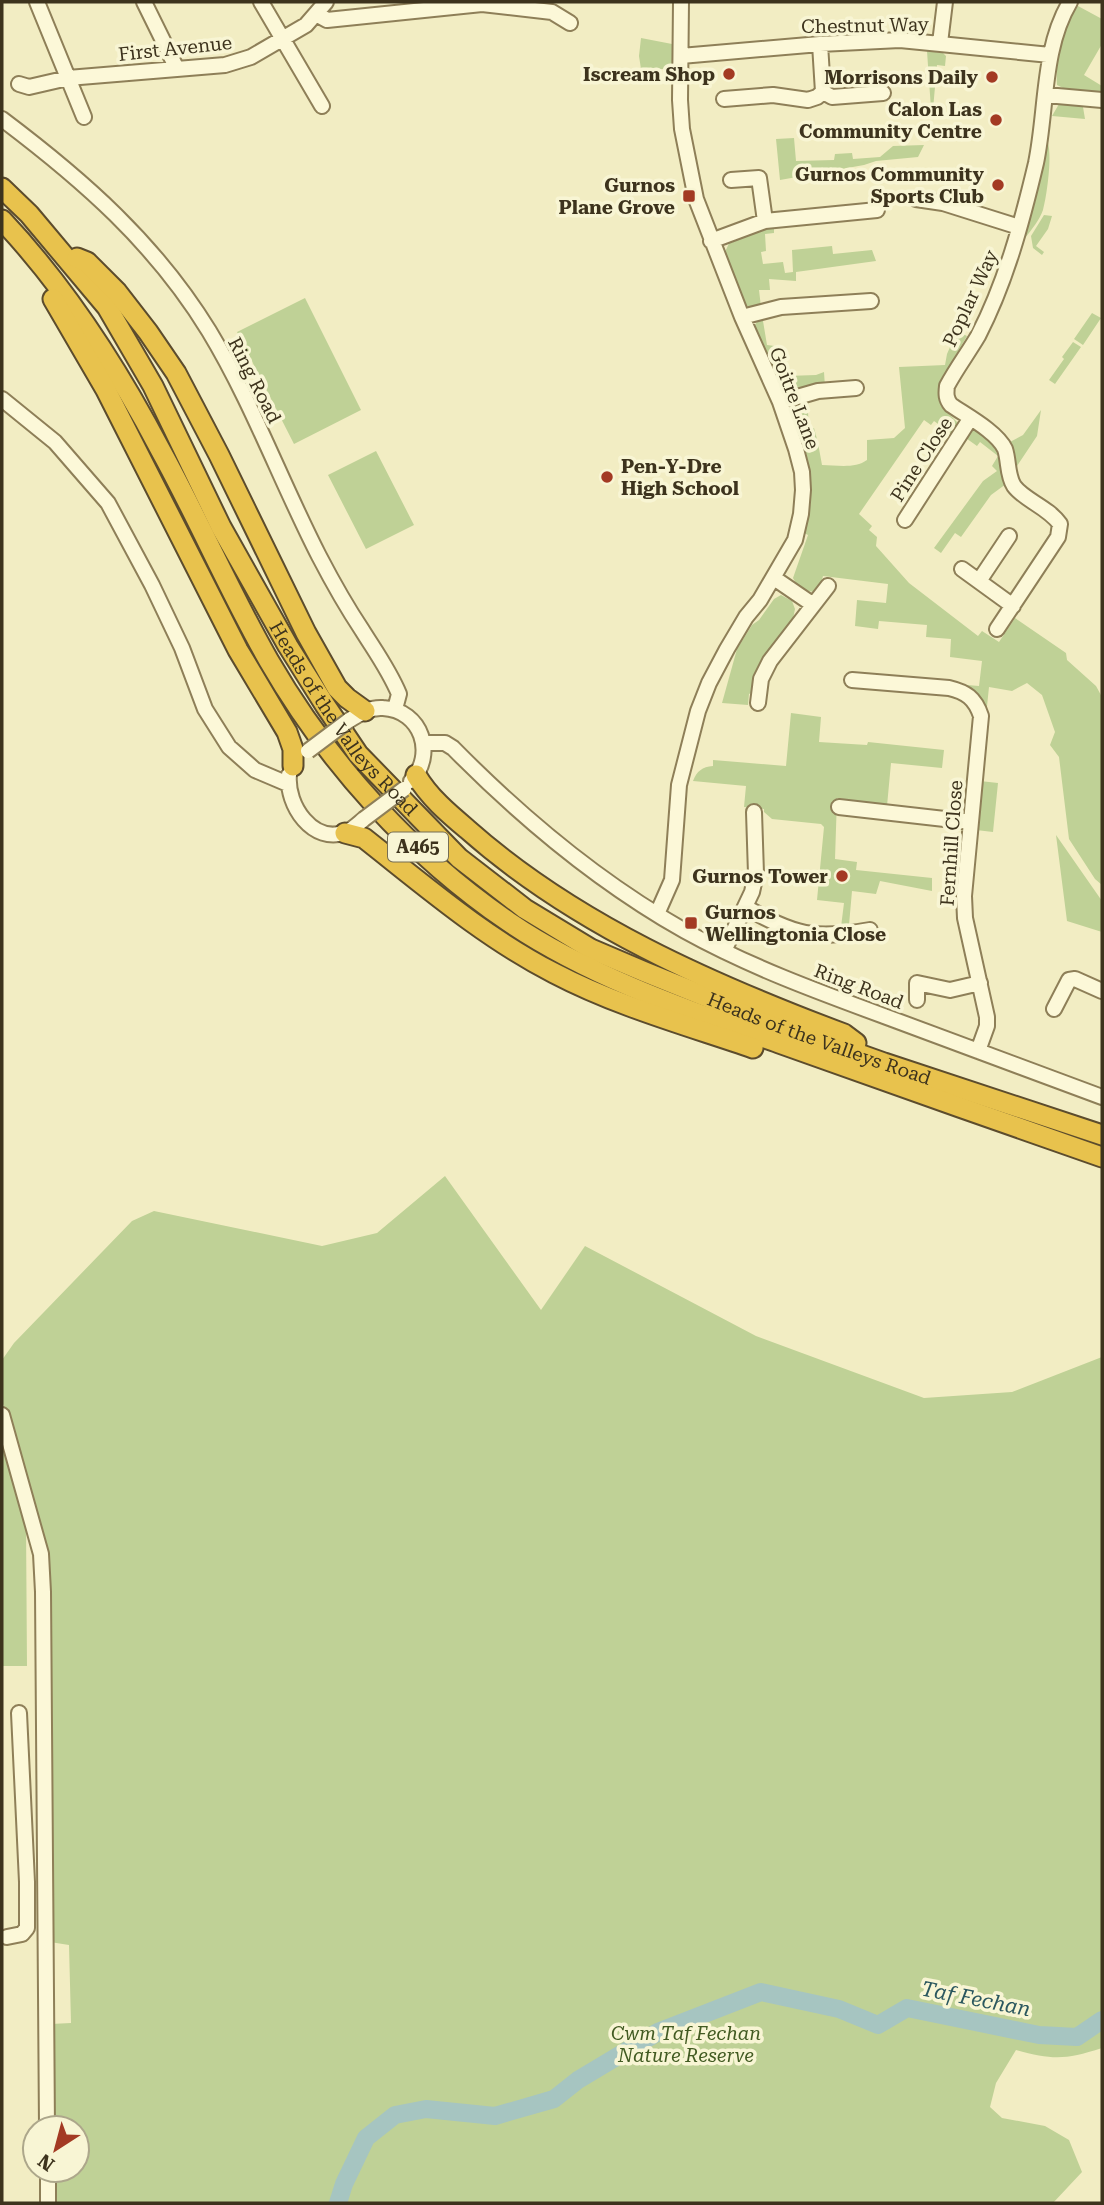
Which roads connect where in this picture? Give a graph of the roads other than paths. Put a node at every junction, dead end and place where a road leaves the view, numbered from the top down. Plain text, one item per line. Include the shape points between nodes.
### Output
1 (37, 2) edge
2 (144, 2) edge
3 (261, 2) edge
4 (326, 2) edge
5 (681, 2) edge
6 (945, 2) edge
7 (1070, 2) edge
8 (552, 7) edge
9 (316, 14) junction
10 (570, 23) dead end
11 (283, 40) junction
12 (940, 43) junction
13 (820, 44) junction
14 (1050, 55) junction
15 (681, 56) junction
16 (177, 69) junction
17 (68, 78) junction
18 (19, 84) dead end
19 (823, 92) junction
20 (883, 93) dead end
21 (1046, 95) junction
22 (724, 99) dead end
23 (1102, 100) edge
24 (322, 106) dead end
25 (83, 117) dead end
26 (2, 119) edge
27 (731, 180) dead end
28 (2, 188) edge
29 (916, 199) dead end
30 (877, 210) dead end
31 (2, 220) edge
32 (765, 220) junction
33 (1020, 227) junction
34 (711, 241) junction
35 (63, 252) junction
36 (44, 270) junction
37 (870, 302) dead end
38 (742, 317) junction
39 (856, 388) dead end
40 (2, 399) edge
41 (780, 402) junction
42 (970, 419) junction
43 (905, 520) dead end
44 (1009, 536) dead end
45 (962, 569) dead end
46 (774, 578) junction
47 (979, 581) junction
48 (828, 586) dead end
49 (812, 604) junction
50 (1013, 606) junction
51 (998, 629) dead end
52 (852, 680) dead end
53 (758, 704) dead end
54 (395, 709) junction
55 (356, 716) junction
56 (424, 743) junction
57 (291, 775) junction
58 (410, 782) junction
59 (839, 807) dead end
60 (754, 812) dead end
61 (971, 822) junction
62 (345, 833) junction
63 (745, 908) junction
64 (657, 914) junction
65 (870, 930) dead end
66 (724, 951) junction
67 (979, 983) junction
68 (1102, 991) edge
69 (917, 1000) dead end
70 (1054, 1009) dead end
71 (978, 1051) junction
72 (881, 1071) junction
73 (1102, 1097) edge
74 (1102, 1135) edge
75 (1102, 1157) edge
76 (2, 1415) edge
77 (19, 1713) dead end
78 (45, 1828) junction
79 (25, 1829) junction
80 (7, 1937) dead end
81 (47, 2114) edge
82 (48, 2184) edge
83 (48, 2203) edge

1 - 17 street
2 - 16 street
3 - 11 street
4 - 9 street, First Avenue
5 - 15 street, Goitre Lane
6 - 12 street
7 - 14 street, Poplar Way
8 - 9 street via 482,4 327,20
8 - 10 street
9 - 11 street, First Avenue
11 - 16 street, First Avenue via 225,65
11 - 24 street
12 - 13 street, Chestnut Way
12 - 14 street, Chestnut Way
13 - 15 street, Chestnut Way
13 - 19 street
14 - 21 street, Poplar Way
15 - 34 street, Goitre Lane via 687,163
16 - 17 street, First Avenue
17 - 18 street, First Avenue via 29,87
17 - 25 street
19 - 20 street via 832,97
19 - 22 street via 808,100 773,95
21 - 23 street
21 - 33 street, Poplar Way
26 - 54 street, Ring Road via 128,225 208,331 320,557 389,670 400,694
27 - 32 street via 759,178
28 - 35 highway, Heads of the Valleys Road / A465
29 - 33 street
30 - 32 street
31 - 36 highway, Heads of the Valleys Road / A465
32 - 34 street
33 - 42 street, Poplar Way via 985,320 947,386 947,400
34 - 38 street, Goitre Lane
35 - 55 highway via 87,262 117,292 176,373 306,632
35 - 72 highway, Heads of the Valleys Road / A465 via 107,307 153,386 221,527 325,705 358,754 426,825 459,858 525,909 591,949
36 - 57 highway via 47,290 106,390 238,650 287,733 293,749
36 - 72 highway, Heads of the Valleys Road / A465 via 119,376 269,661 303,715 393,823 457,884 511,924 574,960 696,1013
37 - 38 street via 781,307
38 - 41 street, Goitre Lane
39 - 41 street via 818,391
40 - 57 street via 55,442 108,503 182,648 205,709 229,747 255,770
41 - 46 street, Goitre Lane via 796,449 803,490 795,540
42 - 43 street, Pine Close
42 - 50 street, Poplar Way via 1002,445 1016,489 1060,524 1058,537
44 - 47 street
45 - 47 street
46 - 49 street
46 - 64 street, Goitre Lane via 727,649 698,711 679,785 672,880
47 - 50 street
48 - 49 street
49 - 53 street via 765,670
50 - 51 street, Poplar Way
52 - 61 street, Fernhill Close via 949,688 971,696 981,716
54 - 55 street via 381,707
54 - 56 street via 413,721
55 - 57 street, bridge via 308,751
56 - 58 street via 424,755
56 - 64 street, Ring Road via 453,748 521,814 593,872
57 - 62 street via 290,799 298,814 310,826 331,834
58 - 62 street, bridge
58 - 72 highway via 423,787 497,856 543,888 696,973 844,1034
59 - 61 street
60 - 63 street via 756,874
61 - 67 street, Fernhill Close via 965,918
62 - 72 highway via 364,838 483,932 555,973 623,1004 841,1077
63 - 65 street via 801,933 838,935
63 - 66 street
64 - 66 street, Ring Road
66 - 71 street, Ring Road
67 - 69 street via 950,990 917,983
67 - 71 street, Fernhill Close via 987,1026
68 - 70 street via 1069,980
71 - 73 street, Ring Road
72 - 74 highway, Heads of the Valleys Road / A465
72 - 75 highway, Heads of the Valleys Road / A465
76 - 78 street via 41,1554
77 - 79 street
78 - 79 street
78 - 81 street
79 - 80 street via 27,1928
82 - 83 street

